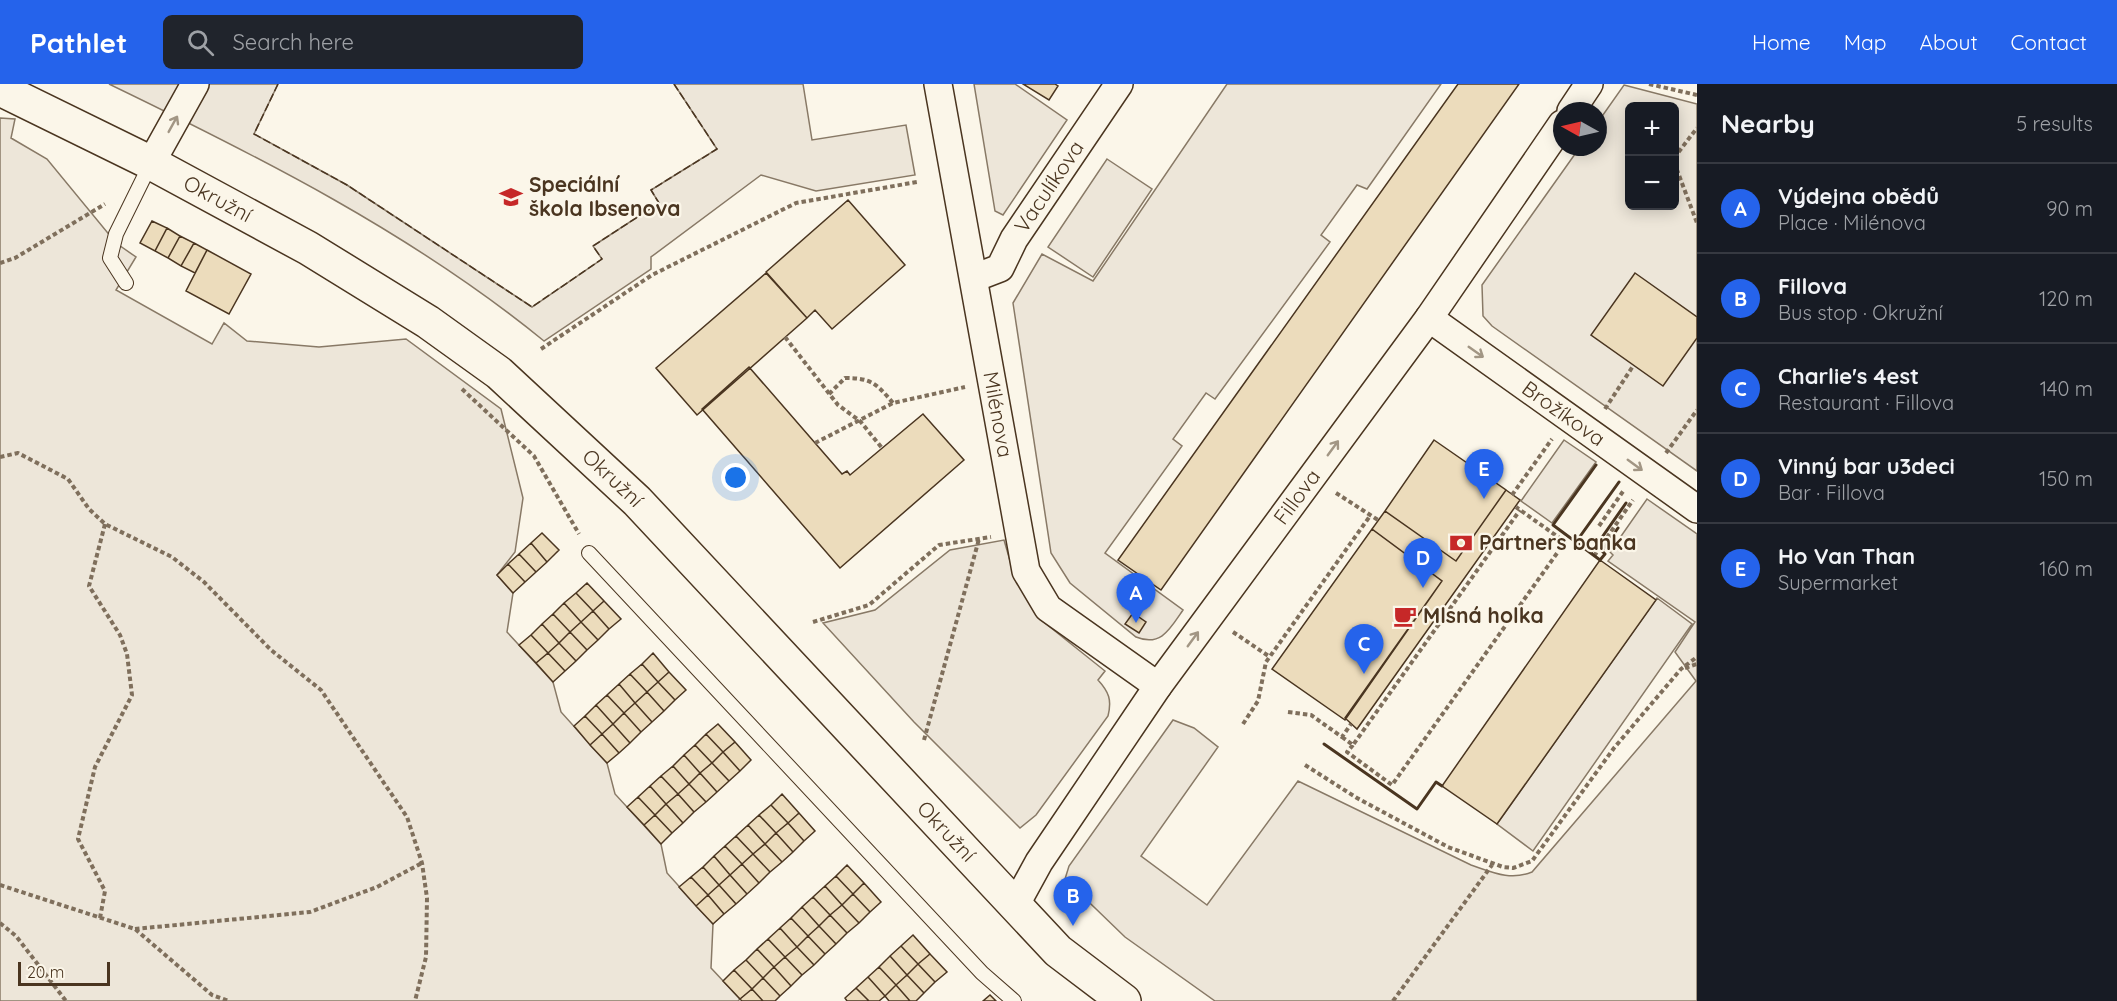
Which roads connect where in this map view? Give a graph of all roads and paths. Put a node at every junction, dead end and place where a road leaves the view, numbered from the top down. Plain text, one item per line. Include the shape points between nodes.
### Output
1 (195, 84) edge
2 (938, 84) edge
3 (1119, 84) edge
4 (1589, 84) edge
5 (1649, 84) edge
6 (0, 89) edge
7 (1697, 95) edge
8 (1577, 102) edge
9 (1697, 128) edge
10 (1553, 137) edge
11 (1677, 156) edge
12 (151, 163) junction
13 (1679, 174) edge
14 (917, 182) dead end
15 (135, 193) junction
16 (1697, 223) edge
17 (0, 263) edge
18 (974, 278) junction
19 (126, 283) dead end
20 (1429, 318) junction
21 (785, 338) dead end
22 (541, 349) dead end
23 (1633, 366) dead end
24 (992, 381) junction
25 (459, 386) dead end
26 (829, 394) junction
27 (893, 403) junction
28 (1697, 410) edge
29 (1603, 412) dead end
30 (860, 421) junction
31 (1558, 430) dead end
32 (815, 443) dead end
33 (882, 448) dead end
34 (1664, 454) dead end
35 (0, 457) edge
36 (1630, 481) dead end
37 (1335, 493) dead end
38 (1512, 495) dead end
39 (1635, 498) dead end
40 (1516, 507) dead end
41 (1697, 509) edge
42 (1520, 510) junction
43 (1370, 516) junction
44 (1378, 520) dead end
45 (105, 524) junction
46 (1599, 526) dead end
47 (1002, 535) dead end
48 (979, 539) junction
49 (589, 553) joint
50 (1594, 556) dead end
51 (813, 622) dead end
52 (1235, 633) dead end
53 (1270, 657) junction
54 (1697, 657) edge
55 (1697, 664) edge
56 (1681, 669) junction
57 (1158, 686) junction
58 (1288, 712) dead end
59 (1243, 724) dead end
60 (1351, 724) dead end
61 (1342, 737) junction
62 (924, 740) dead end
63 (1353, 745) junction
64 (1305, 765) dead end
65 (422, 863) junction
66 (1492, 865) junction
67 (0, 885) edge
68 (1016, 904) junction
69 (100, 918) junction
70 (0, 923) edge
71 (135, 929) junction
72 (66, 1001) edge
73 (229, 1001) edge
74 (415, 1001) edge
75 (1014, 1001) edge
76 (1124, 1001) edge
77 (1393, 1001) edge

12 -> 1 street
2 - 18 street, Milénova
3 - 18 street, Vaculíkova via 1014,239 1000,268
4 - 8 street
5 - 7 path
6 - 12 street, Okružní
9 - 11 path
10 - 20 street, Fillova
12 - 15 lane
12 - 68 street, Okružní via 308,248 428,322 499,372 637,501
13 - 16 path
14 - 22 path via 796,203 652,276
15 - 17 path via 128,189 73,225
15 - 19 lane via 116,234 110,258
18 - 24 street, Milénova
20 -> 41 street, Brožíkova
57 -> 20 street, Fillova
21 - 26 path
23 - 29 path
24 - 27 path
24 - 57 street, Milénova via 1026,571 1048,608
25 - 49 path via 534,456
26 - 27 path via 844,378 866,378
26 - 30 path
27 - 30 path
28 - 34 path
30 - 32 path
30 - 33 path
31 - 38 path
35 - 45 path via 18,453 68,479 88,509
36 - 46 path
37 - 43 path
39 - 50 path
40 - 42 path
42 - 63 path
42 - 63 path via 1565,542 1392,785 1347,752
43 - 44 path
43 - 53 path
45 - 65 path via 172,557 204,582 271,650 321,690 406,817
45 - 69 path via 88,586 120,635 127,654 132,694 95,767 78,838 105,891
47 - 48 path
48 - 51 path via 939,545 869,605
48 - 62 path
49 - 75 lane via 982,974
52 - 53 path
53 - 59 path via 1258,701
54 - 56 path
55 - 56 path
56 - 66 path via 1614,748 1532,861 1513,868
57 - 68 street, Fillova via 1039,862
58 - 61 path via 1311,715
60 - 61 path
61 - 63 path
64 - 66 path via 1448,847
65 - 71 path via 377,887 310,912
65 - 74 path via 427,898 426,957
66 - 77 path
67 - 69 path
68 - 76 street, Okružní via 1058,951
69 - 71 path
70 - 72 path via 16,936
71 - 73 path via 212,995

